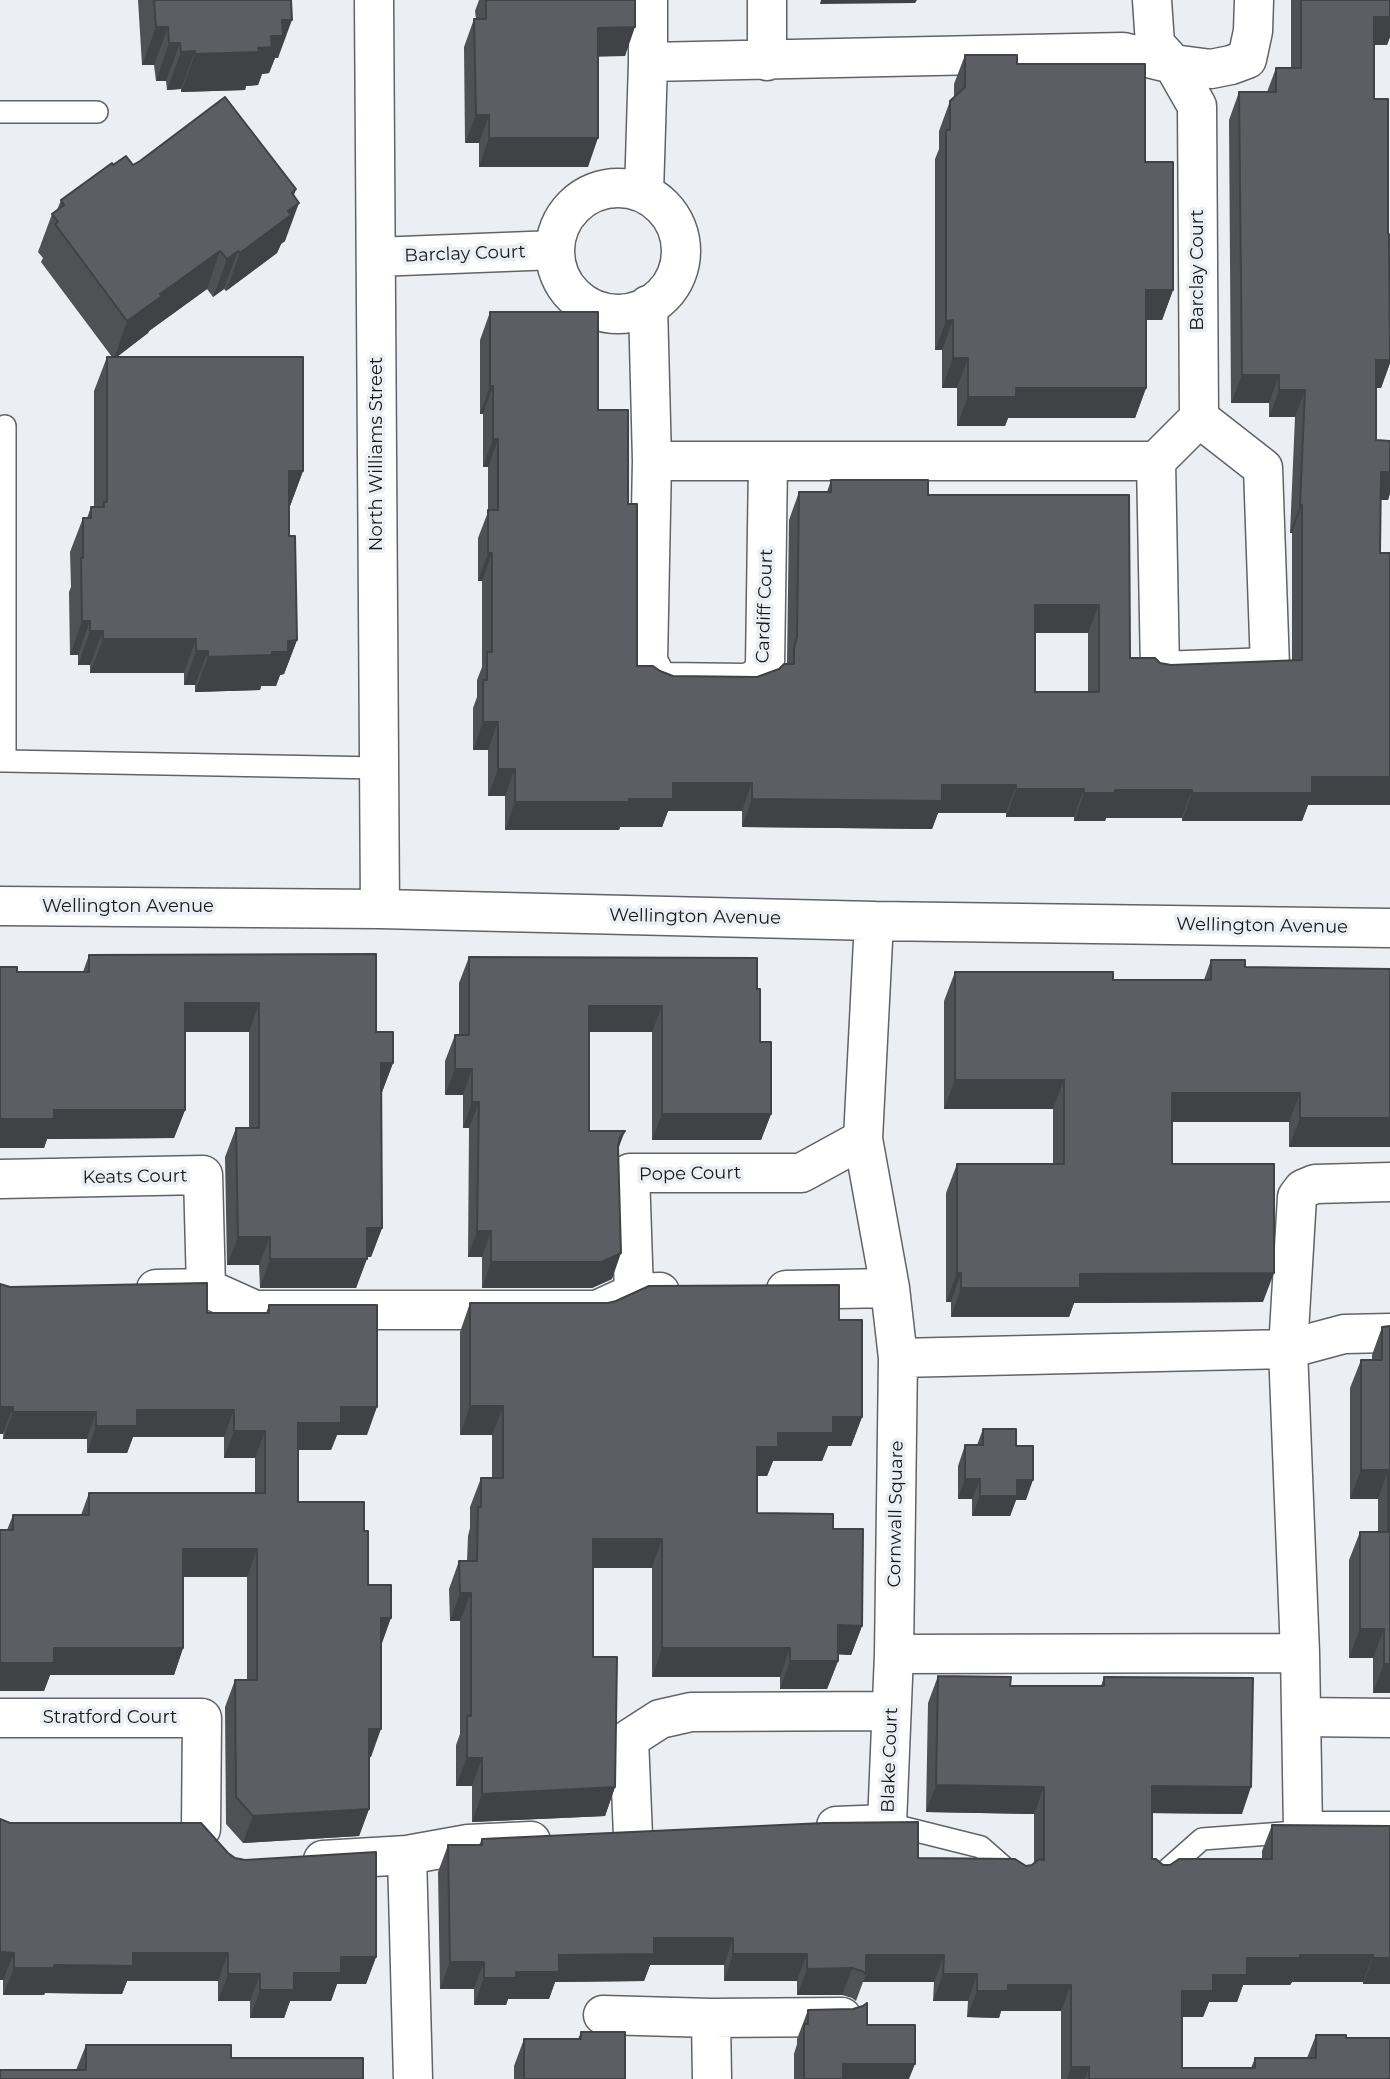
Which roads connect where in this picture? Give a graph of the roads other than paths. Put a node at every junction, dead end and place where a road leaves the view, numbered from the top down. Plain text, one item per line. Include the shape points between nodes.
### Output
1 (374, 0) edge
2 (648, 0) edge
3 (767, 0) edge
4 (1152, 0) edge
5 (1254, 0) edge
6 (767, 61) junction
7 (648, 62) junction
8 (1172, 64) junction
9 (0, 112) edge
10 (97, 112) dead end
11 (644, 193) junction
12 (555, 250) junction
13 (376, 257) junction
14 (648, 305) junction
15 (1199, 418) junction
16 (5, 426) dead end
17 (652, 461) junction
18 (1156, 461) junction
19 (768, 463) junction
20 (3, 761) edge
21 (380, 768) junction
22 (0, 906) edge
23 (380, 909) junction
24 (874, 921) junction
25 (1390, 928) edge
26 (863, 1139) junction
27 (0, 1179) edge
28 (1390, 1182) edge
29 (205, 1288) junction
30 (890, 1288) junction
31 (123, 1290) edge
32 (755, 1290) edge
33 (688, 1292) edge
34 (634, 1293) junction
35 (1390, 1333) edge
36 (1288, 1349) junction
37 (898, 1358) junction
38 (1300, 1653) junction
39 (894, 1654) junction
40 (891, 1711) junction
41 (1301, 1717) junction
42 (0, 1718) edge
43 (1390, 1718) edge
44 (887, 1824) junction
45 (807, 1828) edge
46 (161, 1829) edge
47 (1303, 1831) junction
48 (1390, 1831) edge
49 (673, 1834) edge
50 (564, 1839) edge
51 (407, 1855) junction
52 (287, 1862) edge
53 (1157, 1879) edge
54 (1018, 1880) edge
55 (603, 2015) dead end
56 (842, 2017) edge
57 (711, 2018) junction
58 (413, 2079) edge
59 (712, 2079) edge

1 - 13 street, North Williams Street
2 - 7 street
3 - 6 street
4 - 8 street, Barclay Court via 1155,44
5 - 8 street via 1247,59 1211,69
6 - 7 street
6 - 8 street via 1123,52
7 - 11 street
8 - 15 street, Barclay Court via 1197,106
9 - 10 lane
11 - 12 street via 624,188 584,198 568,212 558,230
11 - 14 street via 661,204 681,241 674,281 661,298
12 - 13 street, Barclay Court
12 - 14 street via 558,271 583,303 602,312 622,314
13 - 21 street, North Williams Street
14 - 17 street
15 - 18 street
15 - 18 street via 1264,468 1270,667 1160,671
16 - 20 lane
17 - 19 street
17 - 19 street, Cardiff Court via 648,661 663,682 747,683 760,677 765,665
18 - 19 street
20 - 21 lane
21 - 23 street, North Williams Street
22 - 23 street, Wellington Avenue
23 - 24 street, Wellington Avenue
24 - 25 street, Wellington Avenue
24 - 26 street
26 - 30 street
26 - 34 street, Pope Court via 801,1173 630,1173
27 - 29 street, Keats Court via 203,1175
28 - 36 street via 1315,1184 1297,1197
29 - 31 street
29 - 34 street via 256,1310 597,1310
30 - 32 street
30 - 37 street
33 - 34 street
35 - 36 street via 1344,1334
36 - 37 street
36 - 38 street
37 - 39 street, Cornwall Square
38 - 39 street
38 - 41 street
39 - 40 street, Blake Court
40 - 44 street, Blake Court
40 - 49 street via 691,1712 660,1719 629,1738 619,1837
41 - 43 street
41 - 47 street
42 - 46 street, Stratford Court via 202,1718 214,1843
44 - 45 street, Blake Court
44 - 54 lane via 981,1847
47 - 48 street
47 - 53 lane via 1202,1839
50 - 51 street via 468,1844
51 - 52 street
51 - 58 street
55 - 57 street
56 - 57 street
57 - 59 street

